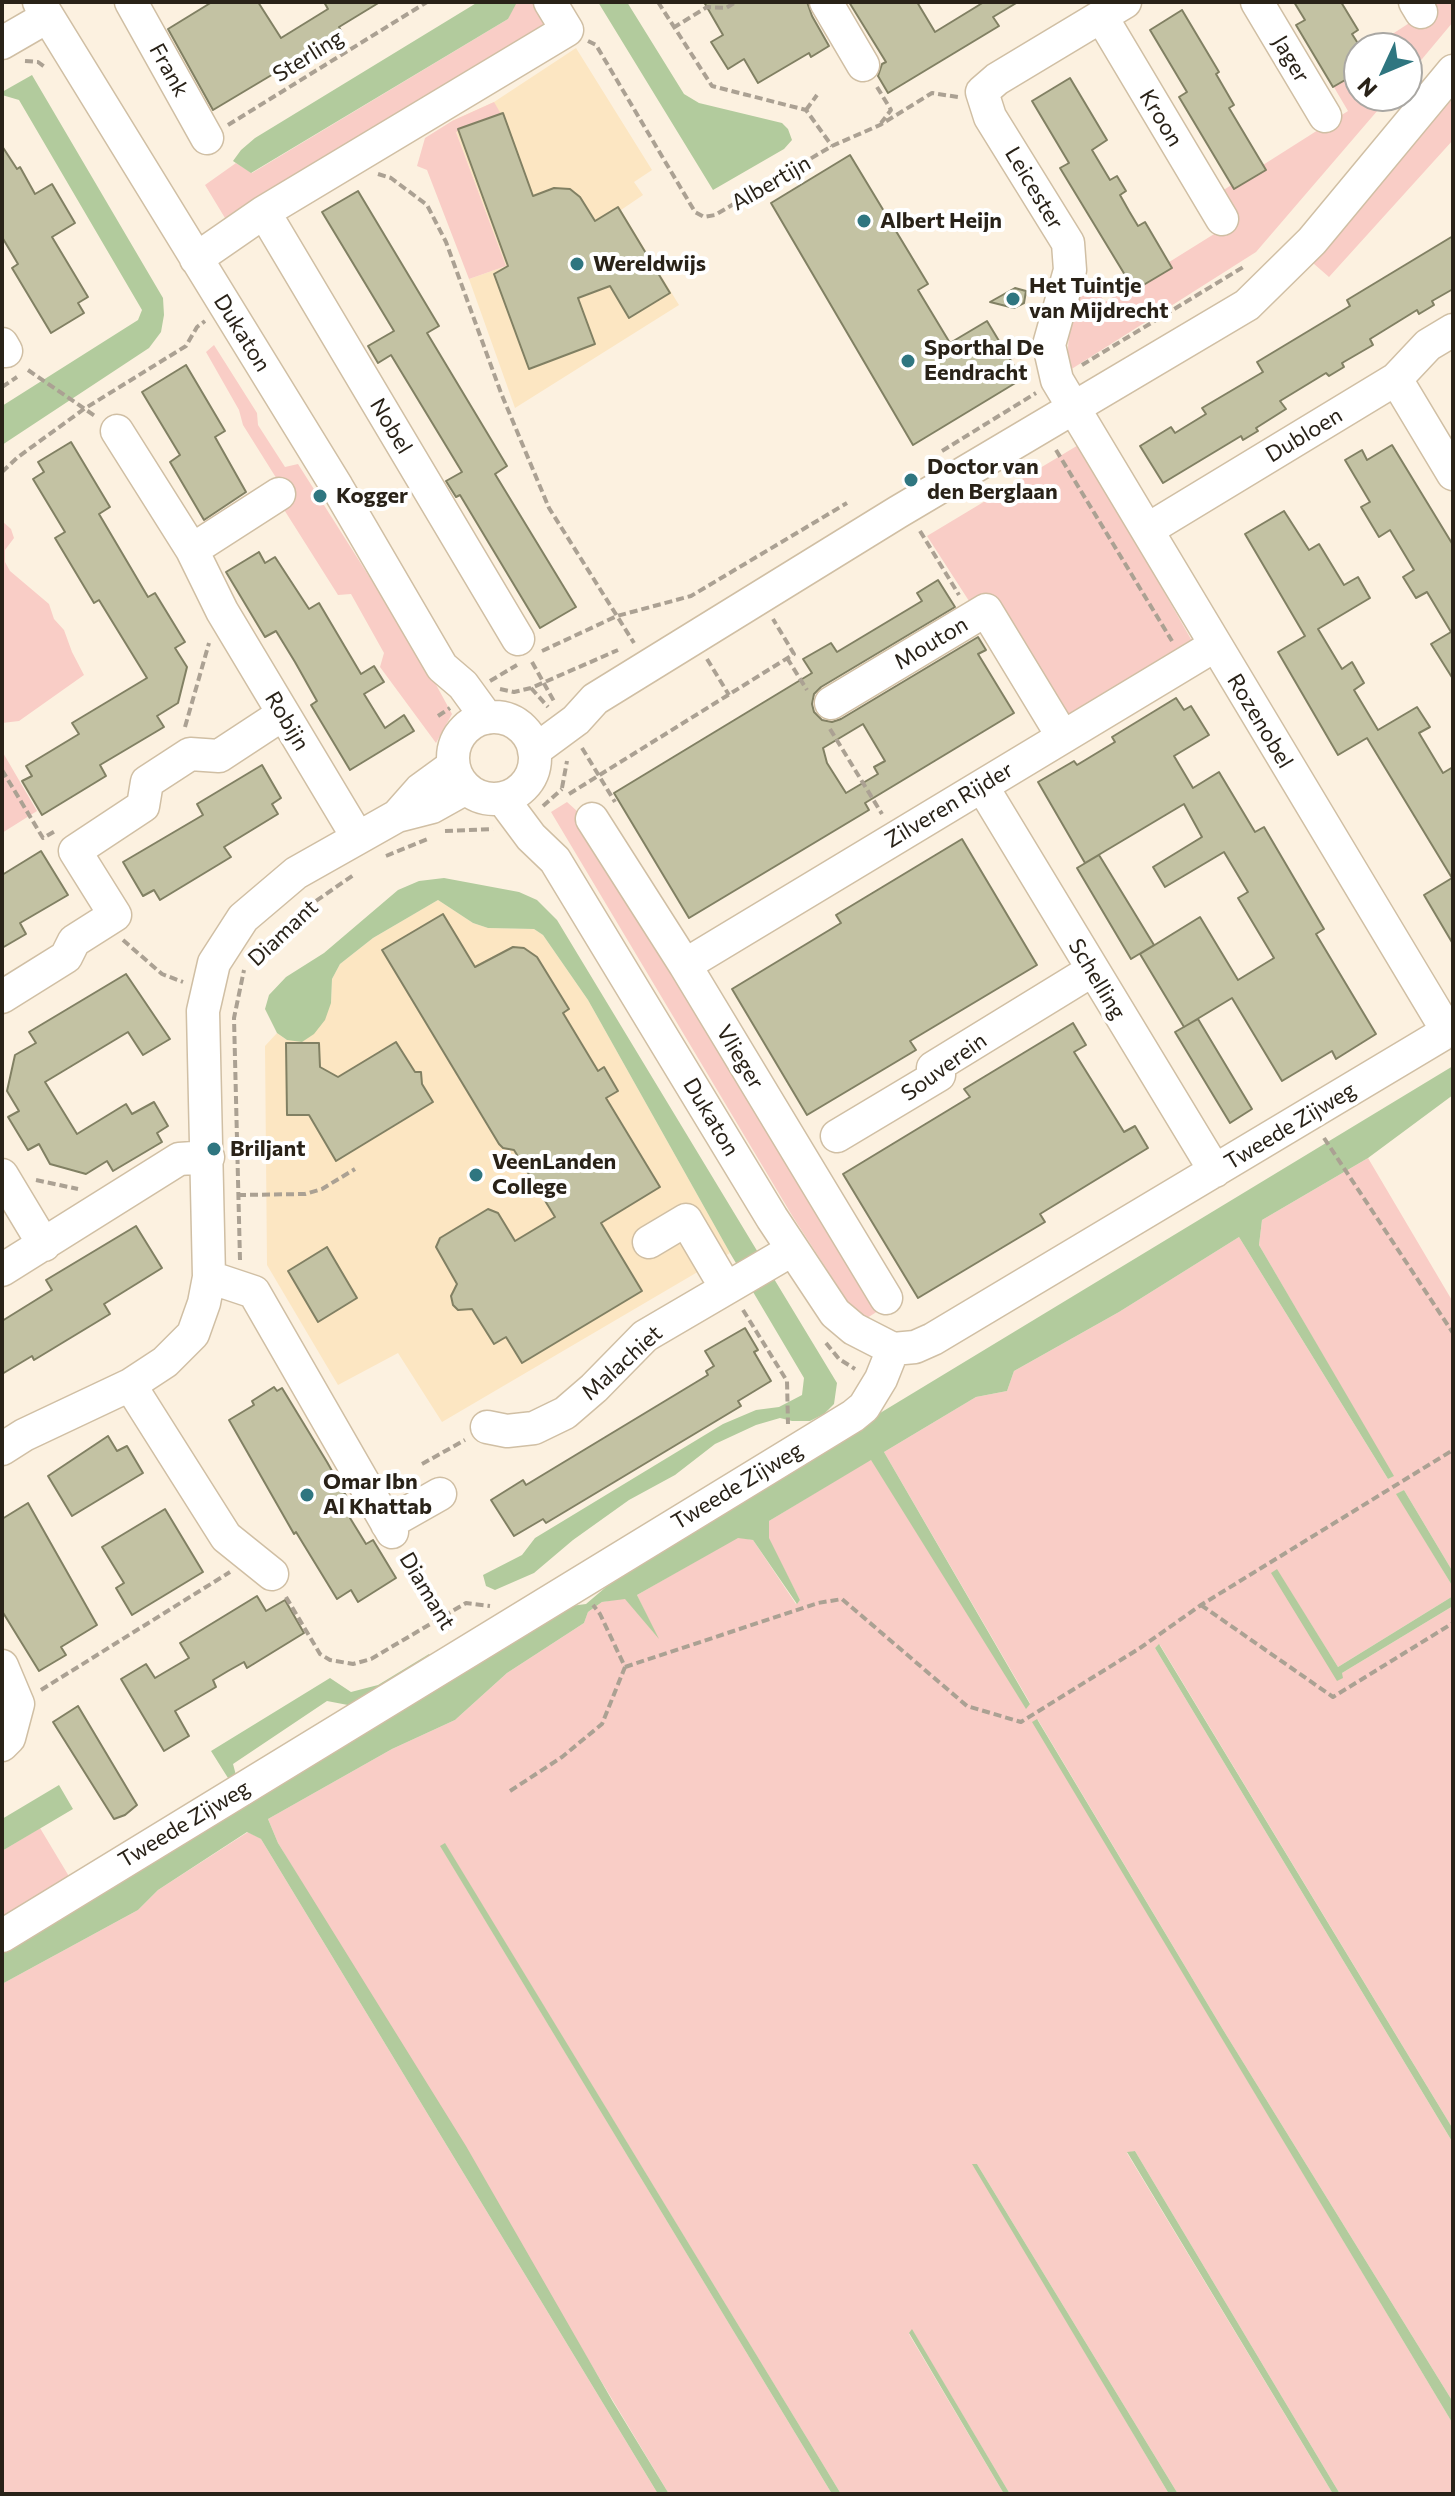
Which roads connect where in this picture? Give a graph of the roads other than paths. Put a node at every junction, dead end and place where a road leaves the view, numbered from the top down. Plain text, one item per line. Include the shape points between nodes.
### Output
1 (131, 2) edge
2 (550, 2) edge
3 (826, 2) edge
4 (1257, 2) edge
5 (43, 9) edge
6 (1113, 9) edge
7 (2, 43) edge
8 (863, 65) road end
9 (1453, 71) edge
10 (1325, 116) dead end
11 (207, 138) road end
12 (264, 212) junction
13 (1222, 219) dead end
14 (196, 259) junction
15 (1453, 330) edge
16 (1396, 379) junction
17 (1074, 409) junction
18 (117, 431) dead end
19 (1453, 474) edge
20 (279, 494) dead end
21 (1147, 530) junction
22 (192, 550) junction
23 (1214, 646) junction
24 (526, 651) road end
25 (823, 708) road end
26 (283, 714) junction
27 (476, 724) junction
28 (1063, 737) junction
29 (528, 740) junction
30 (460, 777) junction
31 (982, 786) junction
32 (529, 801) junction
33 (592, 819) dead end
34 (358, 838) junction
35 (685, 965) junction
36 (1091, 971) junction
37 (2, 997) edge
38 (1450, 1030) edge
39 (208, 1157) junction
40 (801, 1157) junction
41 (1215, 1171) junction
42 (16, 1177) edge
43 (649, 1242) dead end
44 (44, 1245) junction
45 (2, 1270) edge
46 (757, 1270) junction
47 (209, 1277) junction
48 (886, 1298) dead end
49 (893, 1349) junction
50 (130, 1385) junction
51 (487, 1427) road end
52 (2, 1449) edge
53 (440, 1494) dead end
54 (263, 1566) road end
55 (2, 1666) edge
56 (2, 1745) edge
57 (2, 1936) edge

1 - 11 street, Frank
2 - 12 street via 567,30
3 - 8 street
4 - 10 street, Jager
5 - 7 street
5 - 14 street, Dukaton
6 - 13 street, Kroon
6 - 17 street, Leicester via 973,95 1068,243 1070,270 1049,345 1057,380
9 - 17 street via 1312,241 1247,305
12 - 14 street
12 - 24 street, Nobel
14 - 27 street, Dukaton via 442,667 447,693
15 - 16 street, Dubloen via 1428,345
16 - 19 street
16 - 21 street, Dubloen
17 - 21 street, Rozenobel
17 - 29 street via 595,699 576,720
18 - 22 street, Robijn
20 - 22 street
21 - 23 street, Rozenobel
22 - 26 street, Robijn
23 - 28 street, Zilveren Rijder
23 - 38 street, Rozenobel
25 - 28 street, Mouton via 986,610
26 - 34 street, Robijn
26 - 37 street via 219,756 190,754 147,782 143,806 75,851 115,915 74,941 66,957
27 - 29 street via 512,721
27 - 30 street via 457,740 453,752
28 - 31 street, Zilveren Rijder
29 - 32 street via 534,763
30 - 32 street via 476,795
30 - 34 street, Diamant via 432,807 397,816
31 - 35 street, Zilveren Rijder via 889,826
31 - 36 street, Schelling
32 - 46 street, Dukaton via 550,828 555,860
33 - 35 street, Vlieger
34 - 39 street, Diamant via 296,873 243,918 214,963 203,1011
35 - 40 street, Vlieger
36 - 40 street, Souverein via 933,1068 939,1075 837,1136 843,1147
36 - 41 street, Schelling
38 - 41 street, Tweede Zijweg
39 - 44 street via 179,1159
39 - 47 street, Diamant
40 - 48 street, Vlieger
41 - 49 street, Tweede Zijweg via 933,1339
42 - 44 street
43 - 46 street via 686,1220
44 - 45 street
46 - 49 street, Dukaton
46 - 51 street, Malachiet via 645,1336 565,1413 534,1428
47 - 50 street, Diamant via 193,1334 165,1362
47 - 53 street via 254,1292 389,1528
49 - 57 street, Tweede Zijweg via 881,1379 853,1416
50 - 52 street, Diamant
50 - 54 street via 226,1537
55 - 56 street via 18,1704

